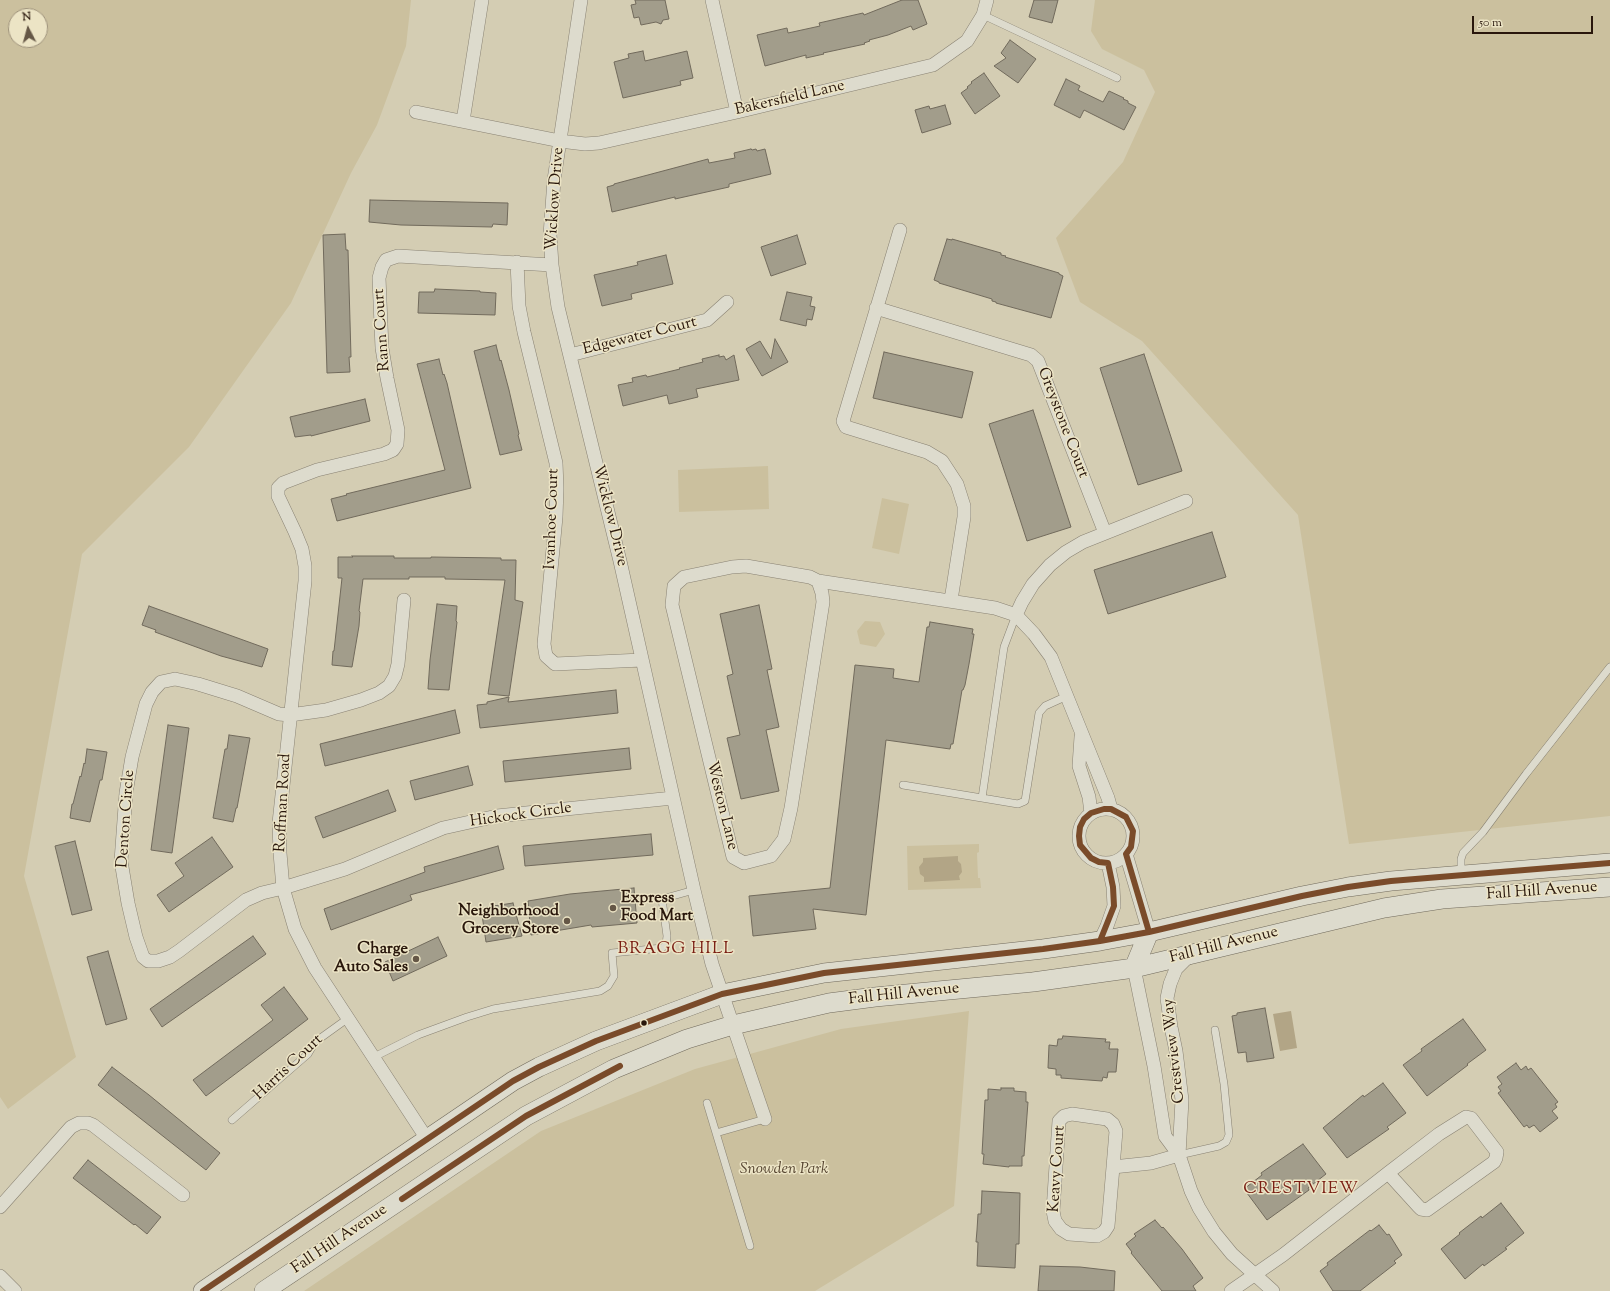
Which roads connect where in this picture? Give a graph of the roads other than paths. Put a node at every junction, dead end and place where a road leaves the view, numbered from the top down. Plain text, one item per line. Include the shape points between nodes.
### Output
1 (482, 0) edge
2 (580, 0) edge
3 (712, 0) edge
4 (987, 0) edge
5 (983, 15) junction
6 (1117, 78) dead end
7 (416, 112) dead end
8 (737, 112) junction
9 (463, 121) junction
10 (560, 141) junction
11 (900, 230) dead end
12 (517, 262) junction
13 (552, 265) junction
14 (727, 302) dead end
15 (876, 308) junction
16 (570, 354) junction
17 (283, 483) joint
18 (1186, 501) dead end
19 (1105, 533) junction
20 (818, 581) junction
21 (404, 600) dead end
22 (951, 600) junction
23 (1016, 616) junction
24 (642, 660) junction
25 (1610, 667) edge
26 (1067, 696) junction
27 (290, 715) junction
28 (1081, 735) junction
29 (903, 785) dead end
30 (673, 798) junction
31 (982, 798) junction
32 (1111, 809) junction
33 (1091, 813) junction
34 (1126, 854) junction
35 (1108, 863) junction
36 (1610, 863) edge
37 (1461, 875) junction
38 (1610, 887) edge
39 (283, 888) junction
40 (694, 890) junction
41 (1149, 932) junction
42 (1100, 941) junction
43 (1191, 954) junction
44 (1134, 968) junction
45 (722, 994) junction
46 (347, 1019) junction
47 (733, 1025) junction
48 (1215, 1030) dead end
49 (372, 1058) junction
50 (707, 1103) dead end
51 (765, 1119) joint
52 (232, 1120) dead end
53 (716, 1133) junction
54 (427, 1139) junction
55 (1179, 1156) junction
56 (1113, 1167) junction
57 (1388, 1173) junction
58 (183, 1195) dead end
59 (0, 1207) edge
60 (750, 1246) dead end
61 (1255, 1274) junction
62 (0, 1276) edge
63 (15, 1291) edge
64 (203, 1291) edge
65 (264, 1291) edge
66 (1231, 1291) edge
67 (1273, 1291) edge

1 - 9 street
2 - 10 street, Wicklow Drive
3 - 8 street
4 - 5 street, Bakersfield Lane
5 - 6 lane
5 - 8 street, Bakersfield Lane via 967,41 933,65
7 - 9 street, Bakersfield Lane
8 - 10 street, Bakersfield Lane via 599,143
9 - 10 street, Bakersfield Lane
10 - 13 street, Wicklow Drive via 550,235
11 - 15 street
12 - 13 street, Rann Court
12 - 17 street, Rann Court via 398,256 386,260 379,278 382,348 398,430 397,444 393,450 384,454 317,470
12 - 24 street, Ivanhoe Court via 519,306 524,332 556,462 556,517 544,644 546,656 555,664
13 - 16 street, Wicklow Drive via 558,307
14 - 16 street, Edgewater Court via 707,320
15 - 19 street, Greystone Court via 1030,356 1038,361
15 - 22 street via 843,421 846,427 927,452 942,460 958,484 964,517
16 - 24 street, Wicklow Drive
17 - 27 street, Roffman Road via 278,488 278,496 296,532 305,566
18 - 19 street
19 - 23 street via 1083,542 1050,565 1033,584
20 - 20 street, Weston Lane via 810,577 746,566 684,577 674,586 672,605 731,850 733,857 744,863 771,856 784,839 823,602
20 - 22 street, Weston Lane
21 - 27 street via 398,664 389,686 379,694 361,700 326,710
22 - 23 street, Weston Lane via 995,608
23 - 26 street, Weston Lane via 1034,634 1051,657
23 - 31 lane via 1004,647
24 - 30 street, Wicklow Drive
25 - 37 lane via 1483,832 1463,853 1460,859
26 - 28 street, Weston Lane
26 - 31 lane via 1045,706 1039,713 1025,801 1018,804
27 - 39 street, Roffman Road via 279,823
27 - 39 street, Denton Circle via 279,714 237,696 198,684 175,679 161,682 146,704 132,757 126,793 121,861 136,937 143,957 148,961 158,961 175,954 246,900
28 - 32 street, Weston Lane
28 - 33 street, Weston Lane via 1079,766 1089,797
29 - 31 lane
30 - 39 street, Hickock Circle via 525,812 443,828 345,869
30 - 40 street, Wicklow Drive
32 - 33 street
32 - 34 street via 1126,817 1133,831 1131,847
33 - 35 street via 1080,827 1080,844 1091,858
34 - 35 street
34 - 41 street
35 - 42 street via 1114,906
36 - 37 main road, Fall Hill Avenue
37 - 41 main road, Fall Hill Avenue via 1348,887
38 - 43 main road, Fall Hill Avenue via 1442,899 1384,908
39 - 46 street, Roffman Road via 295,930
40 - 45 street, Wicklow Drive
40 - 49 lane via 662,899 666,944 662,948 612,953 614,976 608,986 600,991 505,1007 466,1017 418,1035
41 - 42 main road, Fall Hill Avenue
41 - 44 main road
42 - 45 main road, Fall Hill Avenue via 824,973
43 - 44 main road, Fall Hill Avenue
43 - 55 street, Crestview Way via 1176,969 1167,998 1182,1100
44 - 47 main road, Fall Hill Avenue via 1033,982 875,997 829,1004
44 - 55 street, Crestview Way via 1165,1136
45 - 47 street, Wicklow Drive
45 - 54 main road, Fall Hill Avenue via 596,1041 539,1067 513,1081
46 - 49 street, Roffman Road
46 - 52 lane, Harris Court via 315,1042 308,1054
47 - 51 street
47 - 65 main road, Fall Hill Avenue via 687,1039 614,1069 526,1116
48 - 55 lane via 1229,1135 1226,1142 1219,1146
49 - 54 street, Roffman Road
50 - 53 lane
51 - 53 lane
53 - 60 lane
54 - 64 main road, Fall Hill Avenue
55 - 56 street via 1151,1163
55 - 61 street, Crestview Way via 1198,1208 1232,1254
56 - 56 street, Keavy Court via 1108,1226 1104,1232 1097,1236 1069,1234 1061,1229 1055,1221 1054,1211 1059,1121 1064,1116 1072,1114 1107,1119 1113,1124 1116,1131
57 - 57 street via 1466,1117 1471,1118 1497,1152 1494,1162 1427,1210 1418,1206
57 - 61 street
58 - 59 street via 93,1125 79,1123 71,1127
61 - 66 street
61 - 67 street, Crestview Way
62 - 63 street

